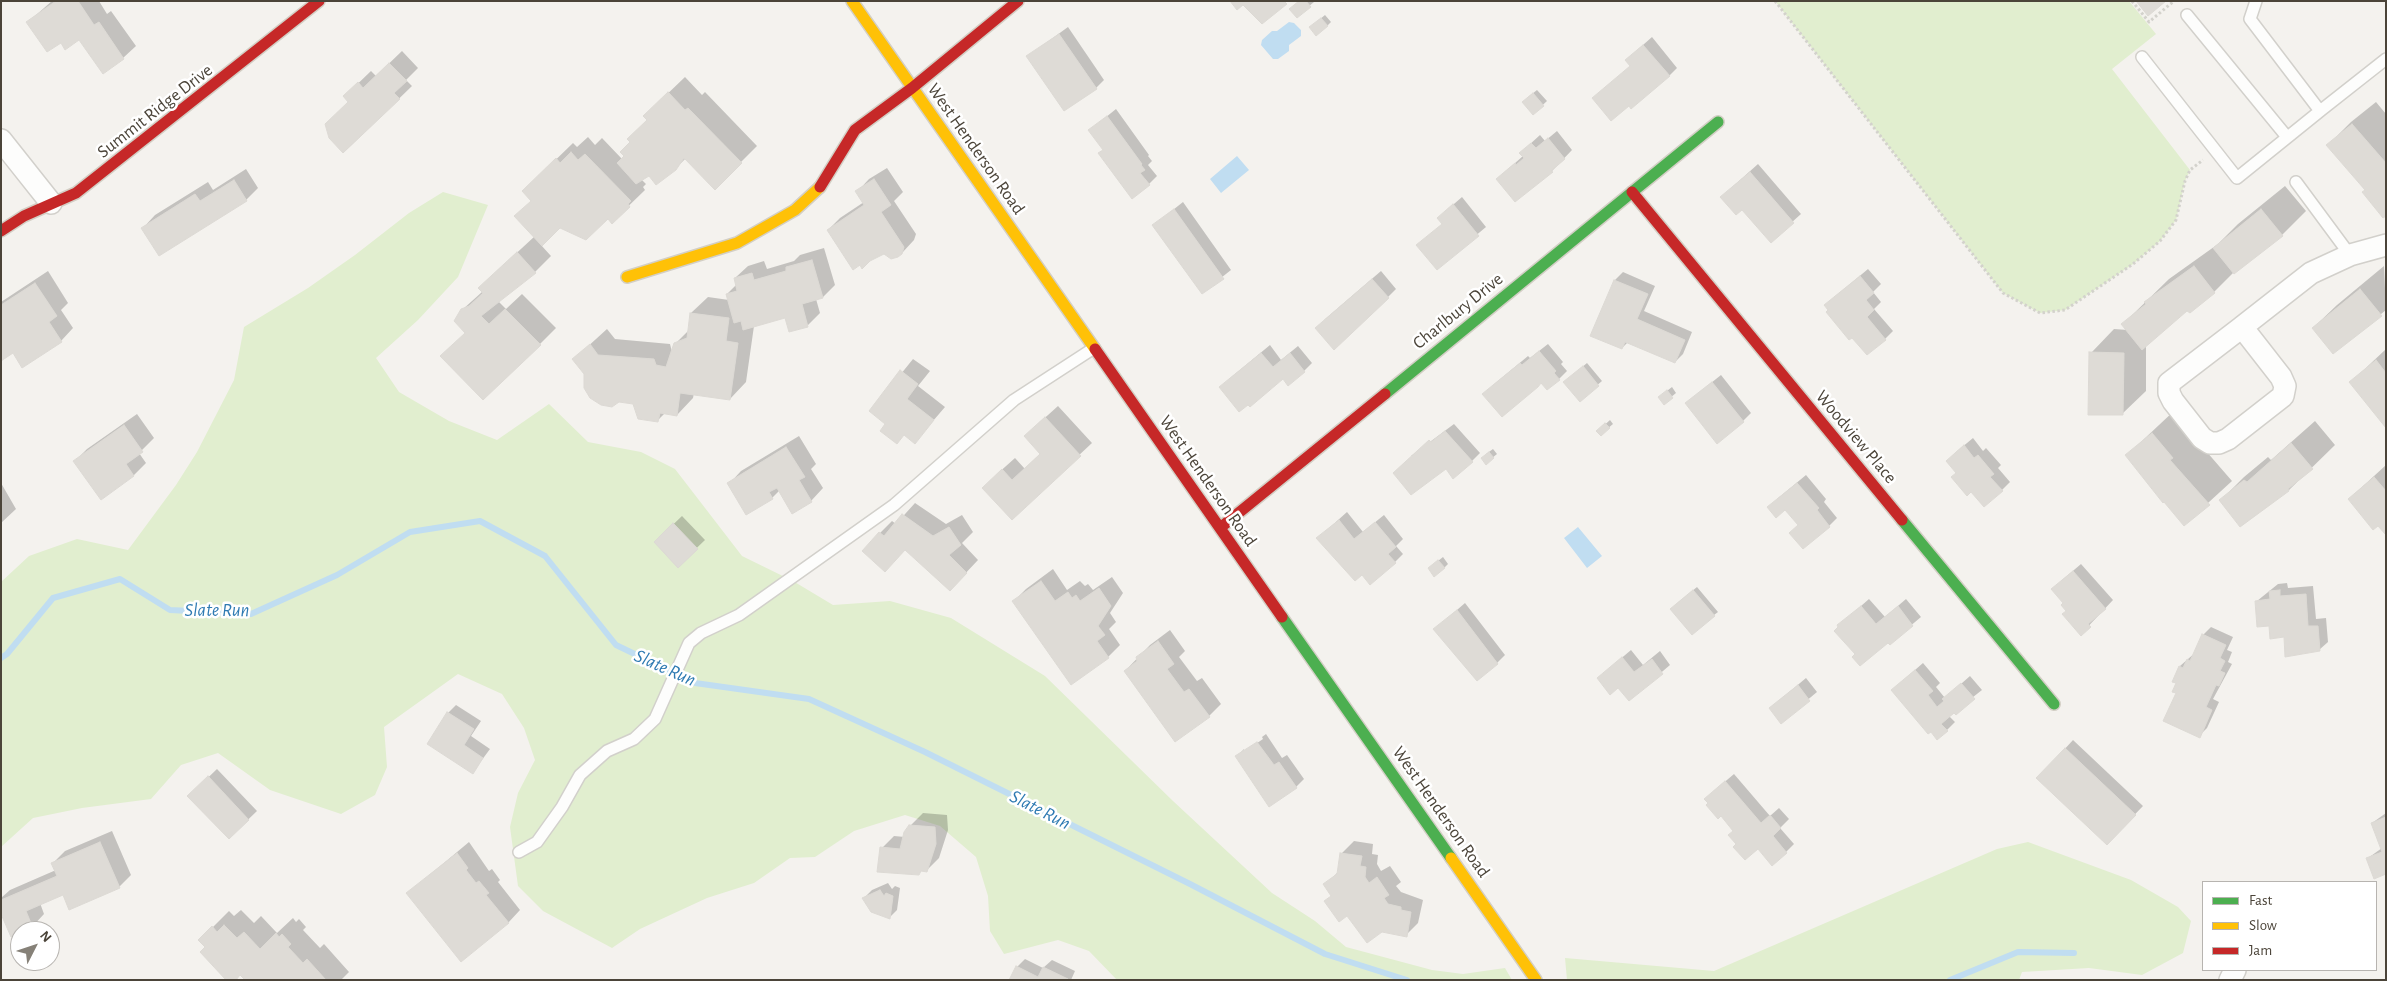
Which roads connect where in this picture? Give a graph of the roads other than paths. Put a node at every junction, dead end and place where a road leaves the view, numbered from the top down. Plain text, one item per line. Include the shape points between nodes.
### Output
1 (319, 1) edge
2 (852, 1) edge
3 (1018, 1) edge
4 (2256, 1) edge
5 (2187, 15) dead end
6 (2142, 57) dead end
7 (2386, 59) edge
8 (912, 88) junction
9 (2320, 111) junction
10 (1718, 122) dead end
11 (2287, 137) junction
12 (1, 140) edge
13 (2296, 182) dead end
14 (1632, 192) junction
15 (51, 203) junction
16 (1, 231) edge
17 (2386, 245) edge
18 (2350, 255) junction
19 (627, 277) dead end
20 (2242, 327) junction
21 (1094, 348) junction
22 (1220, 528) junction
23 (2054, 704) dead end
24 (519, 852) dead end
25 (1536, 980) edge

1 - 15 street, Summit Ridge Drive via 109,169 76,193
2 - 8 street, West Henderson Road
3 - 8 street
4 - 9 lane via 2250,19
5 - 11 lane
6 - 11 lane via 2237,178
7 - 9 lane
8 - 19 street via 855,130 818,190 795,210 737,243
8 - 21 street, West Henderson Road
9 - 11 lane
10 - 14 street, Charlbury Drive
12 - 15 street
13 - 18 lane
14 - 22 street, Charlbury Drive
14 - 23 street, Woodview Place
15 - 16 street, Summit Ridge Drive
17 - 18 street
18 - 20 street via 2311,273
20 - 20 street via 2169,383 2172,401 2202,438 2210,443 2228,439 2283,396 2285,386 2282,377
21 - 22 street, West Henderson Road
21 - 24 lane via 1014,400 894,505 739,615 688,642 655,719 634,738 606,751 580,776 537,842
22 - 25 street, West Henderson Road

